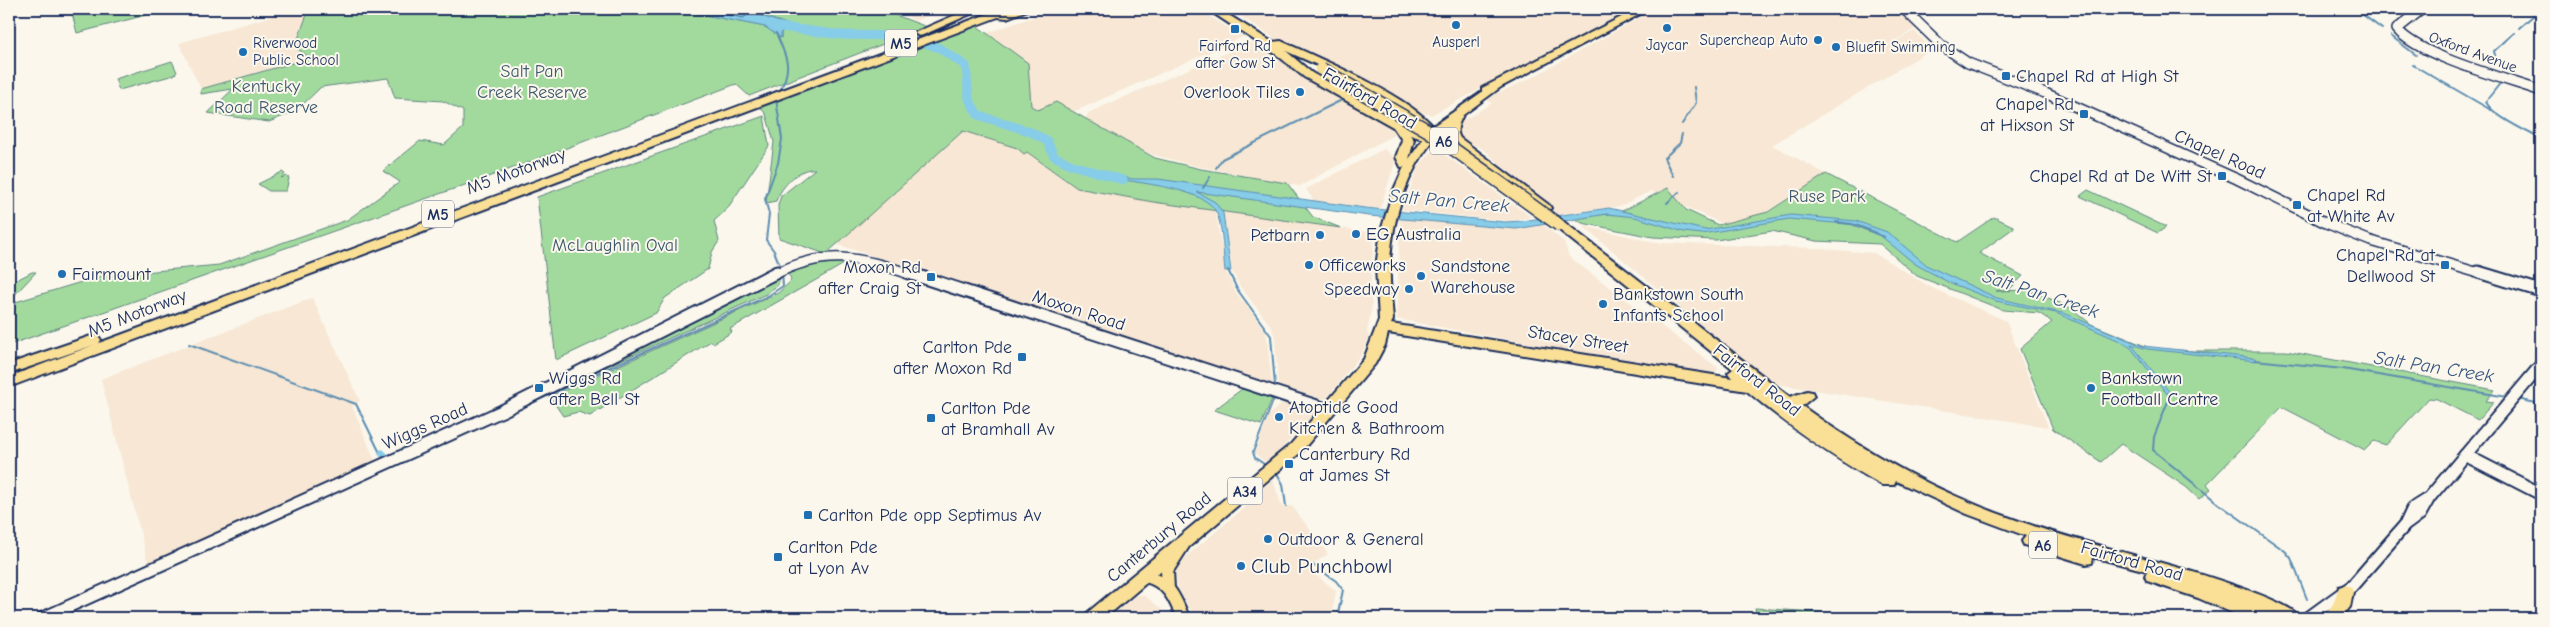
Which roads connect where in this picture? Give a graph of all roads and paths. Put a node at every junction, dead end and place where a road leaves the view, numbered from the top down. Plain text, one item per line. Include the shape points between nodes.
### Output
1 (977, 9) edge
2 (991, 9) edge
3 (1010, 9) edge
4 (1025, 9) edge
5 (1212, 9) edge
6 (1224, 9) edge
7 (1645, 9) edge
8 (1904, 9) edge
9 (2422, 9) edge
10 (956, 25) junction
11 (1280, 48) junction
12 (1495, 87) junction
13 (2541, 91) edge
14 (738, 106) junction
15 (1404, 109) junction
16 (1459, 114) junction
17 (1441, 117) junction
18 (1393, 122) junction
19 (1429, 133) junction
20 (1405, 164) junction
21 (1390, 214) junction
22 (1559, 226) junction
23 (816, 257) joint
24 (2541, 291) edge
25 (182, 316) junction
26 (140, 324) junction
27 (1382, 327) junction
28 (2541, 365) edge
29 (1725, 366) junction
30 (9, 369) edge
31 (9, 373) edge
32 (1715, 381) junction
33 (9, 382) edge
34 (1749, 386) junction
35 (9, 389) edge
36 (1769, 389) junction
37 (1806, 396) dead end
38 (1794, 409) junction
39 (1329, 410) junction
40 (2465, 456) junction
41 (2541, 494) edge
42 (1186, 542) junction
43 (1145, 576) junction
44 (1168, 590) junction
45 (2345, 592) junction
46 (1182, 617) edge
47 (43, 618) edge
48 (1093, 618) edge
49 (2261, 618) edge
50 (2292, 618) edge
51 (2308, 618) edge
52 (2331, 618) edge

1 - 10 highway
2 - 10 highway, M5 Motorway / M5
3 - 10 highway, M5 Motorway / M5
4 - 10 highway, M5
5 - 11 highway, Fairford Road / A6
6 - 11 highway, Fairford Road / A6
7 - 12 highway, Canterbury Road / A34
8 - 24 main road, Chapel Road via 1942,45 1968,63 2045,93 2326,223 2377,242
9 - 13 main road, Oxford Avenue via 2398,28 2397,34 2419,47
10 - 14 highway, M5 Motorway / M5
11 - 15 highway via 1352,79
11 - 18 highway, A6 via 1283,56 1308,75
11 - 22 highway, Fairford Road / A6 via 1419,130
12 - 16 highway, Canterbury Road / A34
12 - 17 highway, Canterbury Road / A34
14 - 25 highway, M5 Motorway / M5
14 - 26 highway, M5 Motorway / M5
15 - 17 highway via 1427,119
15 - 19 highway
16 - 19 highway, Canterbury Road / A34
16 - 22 highway via 1451,129 1452,136
17 - 19 highway, Canterbury Road / A34
18 - 19 highway, A6
18 - 20 highway, A6 via 1408,137 1402,157
19 - 20 highway, Canterbury Road / A34 via 1410,151
19 - 21 highway, Canterbury Road / A34 via 1409,167
20 - 21 highway, Canterbury Road / A34
21 - 27 highway, Canterbury Road / A34 via 1384,260 1386,320
22 - 29 highway, Fairford Road / A6
22 - 36 highway, Fairford Road / A6
23 - 39 main road, Moxon Road via 843,255 868,260
23 - 47 main road, Wiggs Road via 781,270 502,411
25 - 33 highway, M5 Motorway / M5
25 - 35 highway
26 - 30 highway
26 - 31 highway, M5 Motorway / M5
27 - 32 highway, Stacey Street
27 - 39 highway, Canterbury Road / A34 via 1370,361
28 - 40 main road
29 - 32 highway via 1726,375
29 - 34 highway, Fairford Road / A6
32 - 34 highway, Stacey Street
34 - 36 highway, Stacey Street
34 - 49 highway, Fairford Road / A6 via 1833,449 1928,501 2024,539 2194,589
36 - 38 highway, Fairford Road / A6
37 - 38 highway via 1795,401
38 - 50 highway, Fairford Road / A6 via 1849,447 1911,483 1974,511 2050,538 2208,583
39 - 42 highway, Canterbury Road / A34 via 1289,454
40 - 41 main road
40 - 45 main road via 2429,498 2415,520 2405,525
42 - 43 highway, Canterbury Road / A34
42 - 44 main road via 1166,570
43 - 44 main road via 1155,577
43 - 46 main road
43 - 48 highway, Canterbury Road / A34
44 - 46 main road via 1180,607
45 - 51 main road
45 - 52 highway via 2341,607

